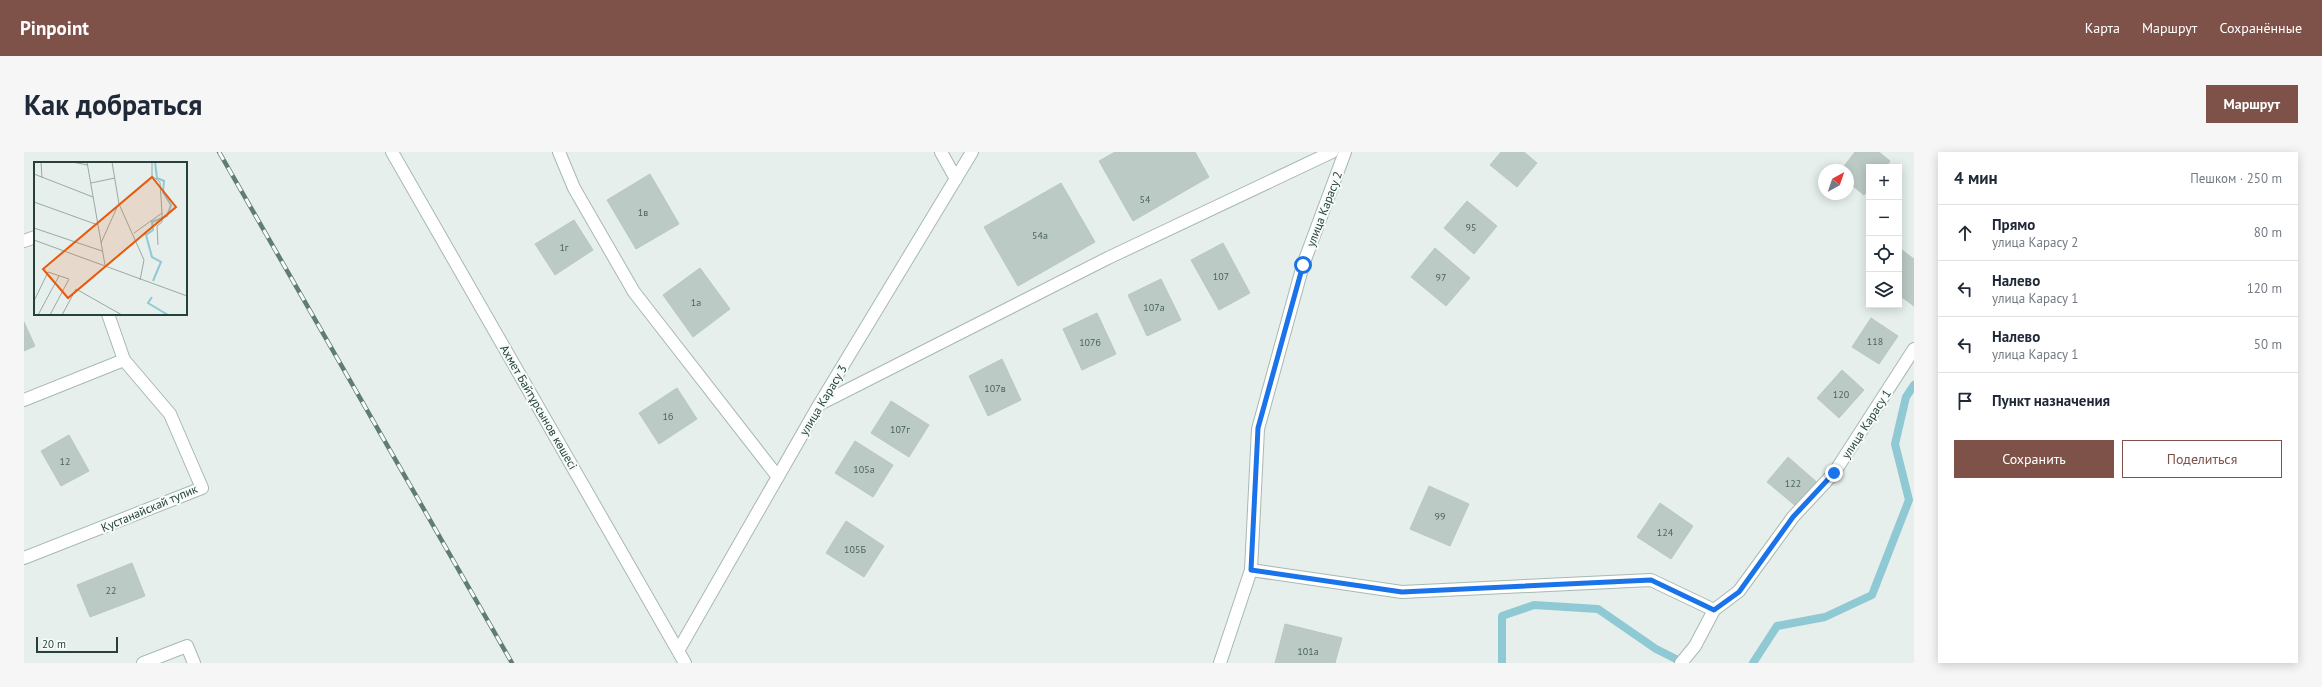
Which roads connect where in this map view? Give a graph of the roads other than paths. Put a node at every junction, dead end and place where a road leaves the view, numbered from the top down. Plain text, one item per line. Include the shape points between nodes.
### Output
1 (392, 152) edge
2 (559, 152) edge
3 (941, 152) edge
4 (972, 152) edge
5 (1332, 152) edge
6 (1346, 152) edge
7 (956, 178) junction
8 (34, 237) edge
9 (24, 241) edge
10 (108, 315) edge
11 (1914, 349) edge
12 (124, 360) junction
13 (24, 400) edge
14 (819, 405) junction
15 (778, 478) junction
16 (24, 558) edge
17 (1251, 570) junction
18 (1714, 610) junction
19 (678, 651) junction
20 (143, 663) edge
21 (194, 663) edge
22 (684, 663) edge
23 (1220, 663) edge
24 (1681, 663) edge

1 - 19 street, Ахмет Байтұрсынов көшесі
2 - 15 street via 574,188 634,292
3 - 7 street
4 - 7 street, улица Карасу 3
5 - 14 street via 1108,258
6 - 17 street, улица Карасу 2 via 1303,265 1258,428
7 - 14 street, улица Карасу 3
8 - 9 street
10 - 12 street, Кустанайскай тупик
11 - 18 street, улица Карасу 1 via 1834,473 1793,517 1739,592
12 - 13 street
12 - 16 street, Кустанайскай тупик via 170,414 202,488
14 - 15 street, улица Карасу 3
15 - 19 street, улица Карасу 3
17 - 18 street via 1402,592 1651,580
17 - 23 street, улица Карасу 2
18 - 24 street via 1695,646
19 - 22 street, Ахмет Байтұрсынов көшесі
20 - 21 street via 187,646

